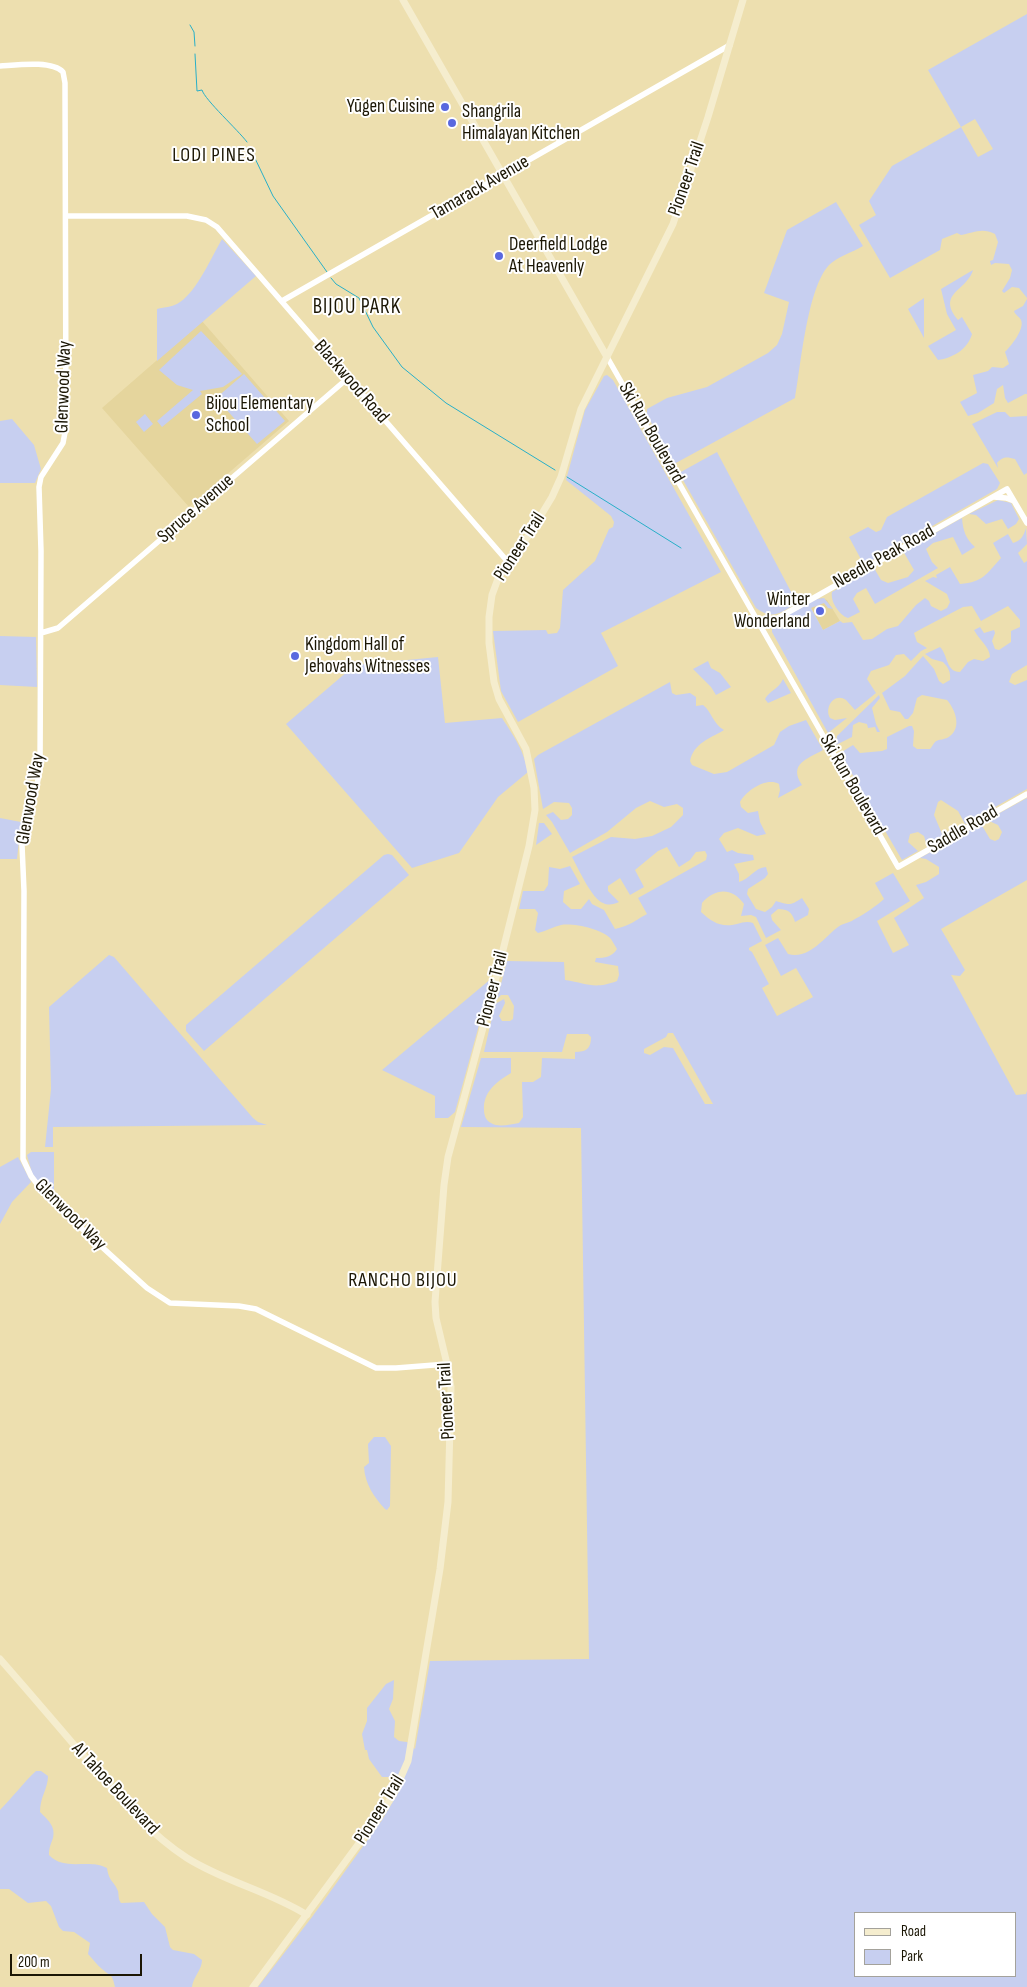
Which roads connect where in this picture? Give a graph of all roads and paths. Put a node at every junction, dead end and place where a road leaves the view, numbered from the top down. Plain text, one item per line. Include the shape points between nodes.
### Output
1 (403, 0) edge
2 (743, 0) edge
3 (730, 45) junction
4 (0, 66) edge
5 (504, 175) junction
6 (66, 216) junction
7 (282, 301) junction
8 (607, 357) junction
9 (348, 378) junction
10 (992, 498) junction
11 (1014, 501) junction
12 (1027, 523) edge
13 (508, 562) junction
14 (762, 627) junction
15 (41, 633) junction
16 (1027, 794) edge
17 (898, 867) joint
18 (447, 1364) junction
19 (0, 1658) edge
20 (307, 1915) junction
21 (253, 1987) edge

1 - 5 main road, Ski Run Boulevard
2 - 3 main road, Pioneer Trail
3 - 5 street, Tamarack Avenue
3 - 8 main road, Pioneer Trail via 676,216
4 - 6 street, Glenwood Way via 49,65 63,72
5 - 7 street, Tamarack Avenue
5 - 8 main road, Ski Run Boulevard
6 - 7 street, Blackwood Road via 187,216 206,220 217,227
6 - 15 street, Glenwood Way via 66,427 59,451 40,482
7 - 9 street, Blackwood Road
8 - 13 main road, Pioneer Trail via 578,417 552,497
8 - 14 street, Ski Run Boulevard
9 - 13 street, Blackwood Road
9 - 15 street, Spruce Avenue via 58,628
10 - 11 street
10 - 11 street, Needle Peak Road via 1007,489
10 - 14 street, Needle Peak Road
11 - 12 street
13 - 18 main road, Pioneer Trail via 492,595 490,652 499,699 522,738 528,756 535,810 529,846 446,1168 435,1302
14 - 17 street, Ski Run Boulevard
15 - 18 street, Glenwood Way via 40,768 22,845 22,1149 31,1176 67,1217 147,1288 170,1303 256,1309 376,1368
16 - 17 street, Saddle Road
18 - 20 main road, Pioneer Trail via 451,1393 448,1511 408,1761 387,1805
19 - 20 main road, Al Tahoe Boulevard via 117,1795 159,1837 187,1858 217,1874
20 - 21 main road, Pioneer Trail

